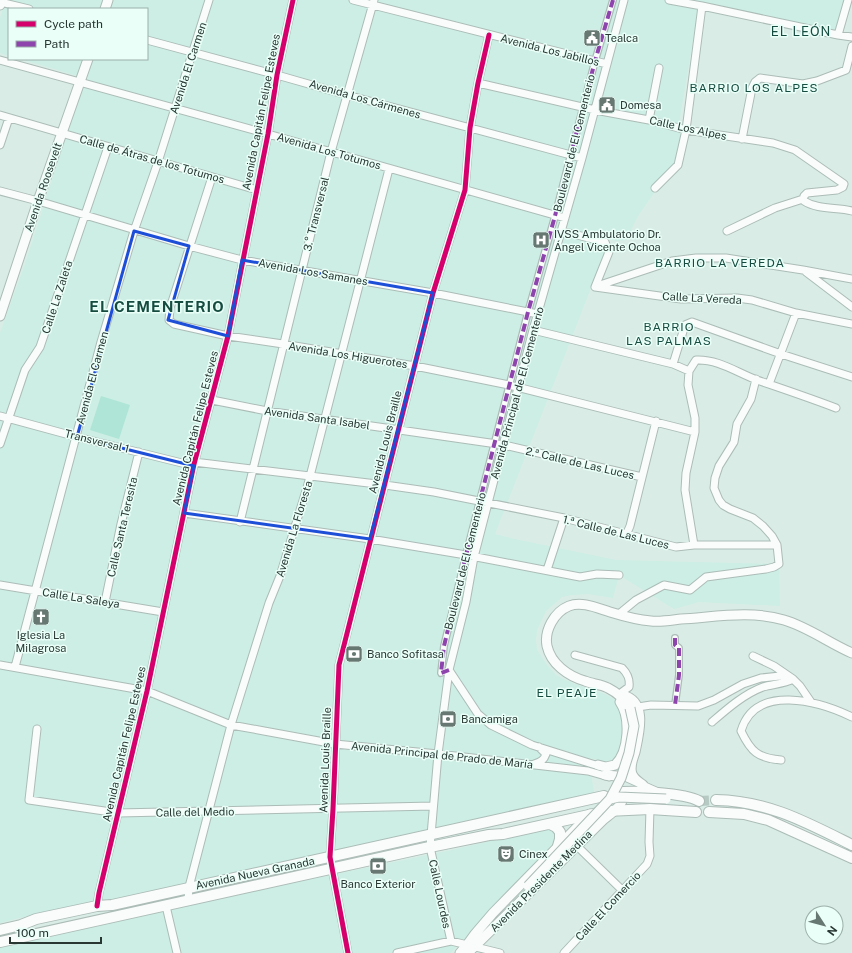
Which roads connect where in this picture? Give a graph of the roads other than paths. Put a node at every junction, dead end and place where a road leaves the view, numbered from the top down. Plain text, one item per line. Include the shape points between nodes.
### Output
1 (210, 0) edge
2 (293, 0) edge
3 (353, 0) edge
4 (613, 0) edge
5 (624, 0) edge
6 (670, 0) edge
7 (848, 0) edge
8 (1, 2) edge
9 (373, 2) edge
10 (702, 6) junction
11 (25, 8) edge
12 (848, 14) edge
13 (489, 35) junction
14 (838, 35) junction
15 (852, 37) edge
16 (148, 40) edge
17 (852, 46) edge
18 (192, 52) junction
19 (0, 60) edge
20 (88, 60) edge
21 (595, 61) junction
22 (607, 64) junction
23 (659, 68) dead end
24 (277, 75) junction
25 (80, 82) junction
26 (478, 83) junction
27 (347, 95) junction
28 (175, 108) junction
29 (584, 108) junction
30 (595, 110) junction
31 (0, 116) edge
32 (9, 118) junction
33 (649, 120) junction
34 (470, 128) junction
35 (686, 130) junction
36 (62, 133) junction
37 (268, 134) junction
38 (742, 139) junction
39 (0, 145) edge
40 (108, 147) junction
41 (331, 152) junction
42 (571, 155) junction
43 (582, 158) junction
44 (158, 162) junction
45 (389, 169) junction
46 (212, 177) junction
47 (655, 188) dead end
48 (257, 190) junction
49 (464, 190) junction
50 (0, 191) edge
51 (803, 199) junction
52 (38, 201) junction
53 (852, 211) edge
54 (84, 215) junction
55 (555, 216) junction
56 (565, 218) junction
57 (134, 231) junction
58 (562, 231) junction
59 (727, 231) dead end
60 (189, 246) junction
61 (242, 260) junction
62 (803, 270) junction
63 (302, 271) junction
64 (852, 279) edge
65 (360, 280) junction
66 (595, 287) junction
67 (433, 293) junction
68 (852, 307) edge
69 (528, 312) junction
70 (796, 313) junction
71 (538, 314) junction
72 (0, 316) edge
73 (852, 324) edge
74 (533, 330) junction
75 (228, 336) junction
76 (283, 344) junction
77 (341, 354) junction
78 (781, 354) junction
79 (673, 364) junction
80 (415, 366) junction
81 (688, 371) junction
82 (852, 377) edge
83 (756, 379) junction
84 (769, 384) junction
85 (509, 385) junction
86 (519, 387) junction
87 (212, 400) junction
88 (836, 408) dead end
89 (267, 411) junction
90 (0, 416) edge
91 (9, 418) junction
92 (326, 419) junction
93 (656, 421) junction
94 (398, 429) junction
95 (695, 432) junction
96 (77, 437) junction
97 (0, 444) edge
98 (494, 444) junction
99 (504, 445) junction
100 (139, 452) junction
101 (194, 464) junction
102 (253, 470) junction
103 (310, 477) junction
104 (642, 477) junction
105 (385, 485) junction
106 (480, 502) junction
107 (488, 504) junction
108 (184, 513) junction
109 (564, 518) junction
110 (240, 522) junction
111 (295, 528) junction
112 (626, 535) junction
113 (370, 539) junction
114 (777, 544) junction
115 (694, 545) junction
116 (466, 555) junction
117 (474, 557) junction
118 (547, 570) junction
119 (619, 575) dead end
120 (0, 585) edge
121 (35, 591) junction
122 (105, 602) junction
123 (163, 612) junction
124 (619, 614) junction
125 (675, 638) dead end
126 (852, 653) edge
127 (575, 655) dead end
128 (752, 656) dead end
129 (0, 665) edge
130 (15, 667) junction
131 (449, 670) junction
132 (793, 679) junction
133 (147, 691) junction
134 (618, 695) junction
135 (812, 702) junction
136 (675, 705) junction
137 (634, 708) junction
138 (852, 716) edge
139 (712, 722) dead end
140 (231, 725) junction
141 (37, 729) dead end
142 (335, 744) junction
143 (539, 747) junction
144 (438, 754) junction
145 (782, 760) dead end
146 (530, 764) junction
147 (598, 765) junction
148 (605, 775) joint
149 (619, 777) junction
150 (643, 785) junction
151 (613, 795) junction
152 (668, 796) junction
153 (716, 800) tunnel mouth
154 (699, 801) tunnel mouth
155 (433, 806) junction
156 (333, 809) junction
157 (650, 809) junction
158 (669, 810) junction
159 (209, 811) junction
160 (603, 812) junction
161 (696, 812) tunnel mouth
162 (709, 812) dead end
163 (118, 813) junction
164 (550, 824) junction
165 (431, 834) junction
166 (852, 845) edge
167 (558, 846) junction
168 (577, 846) junction
169 (430, 847) junction
170 (330, 857) junction
171 (852, 858) edge
172 (332, 868) junction
173 (190, 887) junction
174 (623, 891) junction
175 (188, 900) junction
176 (97, 906) junction
177 (166, 906) junction
178 (0, 930) edge
179 (451, 941) junction
180 (0, 942) edge
181 (468, 949) edge
182 (178, 953) edge
183 (348, 953) edge
184 (397, 953) edge
185 (460, 953) edge
186 (500, 953) edge
187 (564, 953) edge

1 - 18 street, Avenida El Carmen
2 - 24 street, Avenida Capitán Felipe Esteves
3 - 9 street, Avenida Los Jabillos
4 - 21 street, Boulevard de El Cementerio
5 - 22 street, Avenida Principal de El Cementerio
6 - 10 street
7 - 12 street
8 - 11 street
9 - 13 street, Avenida Los Jabillos
9 - 27 street, 3.° Transversal
10 - 14 street
10 - 35 street
12 - 14 street
13 - 21 street, Avenida Los Jabillos
13 - 26 street, Avenida Louis Braille
14 - 15 street
16 - 18 street, Avenida Los Cármenes
17 - 38 street via 846,70 817,81 803,84 760,78 755,82
18 - 24 street, Avenida Los Cármenes
18 - 28 street, Avenida El Carmen
19 - 25 street, Avenida Los Totumos
20 - 25 street, Avenida Roosevelt
21 - 22 street, Avenida Los Jabillos
21 - 29 street, Boulevard de El Cementerio
22 - 30 street, Avenida Principal de El Cementerio
23 - 33 street
24 - 27 street, Avenida Los Cármenes
24 - 37 street, Avenida Capitán Felipe Esteves
25 - 28 street, Avenida Los Totumos
25 - 36 street, Avenida Roosevelt
26 - 29 street, Calle Los Alpes
26 - 34 street, Avenida Louis Braille
27 - 34 street, Avenida Los Cármenes
27 - 41 street, 3.° Transversal
28 - 37 street, Avenida Los Totumos
28 - 44 street, Avenida El Carmen
29 - 30 street, Calle Los Alpes
29 - 42 street, Boulevard de El Cementerio
30 - 33 street, Calle Los Alpes
30 - 43 street, Avenida Principal de El Cementerio
31 - 32 street, Calle de Átras de los Totumos
32 - 36 street, Calle de Átras de los Totumos
32 - 39 street
33 - 35 street, Calle Los Alpes
34 - 42 street, Avenida Los Cármenes
34 - 49 street, Avenida Louis Braille
35 - 38 street, Calle Los Alpes
35 - 47 street via 678,165
36 - 40 street, Calle de Átras de los Totumos
36 - 52 street, Avenida Roosevelt
37 - 41 street, Avenida Los Totumos
37 - 48 street, Avenida Capitán Felipe Esteves
38 - 51 street, Calle Los Alpes via 772,143 795,150 844,184 837,190 807,193
40 - 44 street, Calle de Átras de los Totumos
40 - 54 street, Calle La Zaleta
41 - 45 street, Avenida Los Totumos
41 - 63 street, 3.° Transversal
42 - 43 street, Avenida Los Cármenes
42 - 55 street, Boulevard de El Cementerio
43 - 56 street, Avenida Principal de El Cementerio
44 - 46 street, Calle de Átras de los Totumos
44 - 57 street, Avenida El Carmen
45 - 49 street, Avenida Los Totumos
45 - 65 street, Avenida La Floresta
46 - 48 street, Calle de Átras de los Totumos
46 - 60 street, Avenida Los Higuerotes
48 - 61 street, Avenida Capitán Felipe Esteves
49 - 55 street, Avenida Los Totumos
49 - 67 street, Avenida Louis Braille
50 - 52 street, Avenida Los Samanes
51 - 53 street via 808,204
51 - 59 street via 775,208
52 - 54 street, Avenida Los Samanes
52 - 72 street, Avenida Roosevelt
54 - 57 street, Avenida Los Samanes
54 - 91 street, Calle La Zaleta via 40,347 25,370
55 - 56 street, Avenida Los Totumos
55 - 69 street, Boulevard de El Cementerio
56 - 58 street, Avenida Principal de El Cementerio
57 - 60 street, Avenida Los Samanes
57 - 96 street, Avenida El Carmen via 101,342
58 - 66 street via 605,242 609,252
58 - 71 street, Avenida Principal de El Cementerio
60 - 61 street, Avenida Los Samanes
60 - 75 street, Avenida Los Higuerotes via 172,300 169,320 181,326
61 - 63 street, Avenida Los Samanes
61 - 75 street, Avenida Capitán Felipe Esteves
62 - 64 street
62 - 66 street via 726,258 696,258 672,261
62 - 68 street
63 - 65 street, Avenida Los Samanes
63 - 76 street, 3.° Transversal
65 - 67 street, Avenida Los Samanes
65 - 77 street, Avenida La Floresta
66 - 70 street, Calle La Vereda via 681,299 737,298
67 - 69 street, Avenida Los Samanes
67 - 80 street, Avenida Louis Braille
69 - 71 street, Avenida Los Samanes
69 - 85 street, Boulevard de El Cementerio
70 - 73 street, Calle La Vereda
70 - 78 street
71 - 74 street, Avenida Principal de El Cementerio
74 - 79 street
74 - 86 street, Avenida Principal de El Cementerio
75 - 76 street, Avenida Los Higuerotes
75 - 87 street, Avenida Capitán Felipe Esteves
76 - 77 street, Avenida Los Higuerotes
76 - 89 street, 3.° Transversal
77 - 80 street, Avenida Los Higuerotes
77 - 92 street, Avenida La Floresta
78 - 79 street via 692,322 685,325
78 - 82 street
78 - 84 street
79 - 81 street
80 - 85 street, Avenida Los Higuerotes
80 - 94 street, Avenida Louis Braille
81 - 83 street via 696,360 706,360
81 - 95 street
83 - 84 street
83 - 114 street via 751,400 737,424 734,442 719,466 714,488 718,500 723,505 753,518 768,531
84 - 88 street
85 - 86 street, Avenida Los Higuerotes
85 - 98 street, Boulevard de El Cementerio
86 - 93 street, Avenida Los Higuerotes
86 - 99 street, Avenida Principal de El Cementerio
87 - 89 street, Avenida Santa Isabel
87 - 101 street, Avenida Capitán Felipe Esteves
89 - 92 street, Avenida Santa Isabel
89 - 102 street, 3.° Transversal
90 - 91 street, Transversal 1
91 - 96 street, Transversal 1
91 - 97 street, Calle La Zaleta
92 - 94 street, Avenida Santa Isabel
92 - 103 street, Avenida La Floresta
93 - 95 street, Avenida Los Higuerotes
93 - 104 street
94 - 98 street, Avenida Santa Isabel
94 - 105 street, Avenida Louis Braille
95 - 115 street via 686,472 685,490
96 - 100 street, Transversal 1
96 - 121 street, Avenida El Carmen
98 - 99 street, 2.ª Calle de Las Luces
98 - 106 street, Boulevard de El Cementerio
99 - 104 street, 2.ª Calle de Las Luces
99 - 107 street, Avenida Principal de El Cementerio
100 - 101 street, Transversal 1
100 - 122 street, Calle Santa Teresita
101 - 102 street, Transversal 1
101 - 108 street, Avenida Capitán Felipe Esteves
102 - 103 street, Transversal 1
102 - 110 street, 3.° Transversal
103 - 105 street, 1.ª Calle de Las Luces
103 - 111 street, Avenida La Floresta
104 - 112 street
105 - 106 street, 1.ª Calle de Las Luces
105 - 113 street, Avenida Louis Braille
106 - 107 street, 1.ª Calle de Las Luces
106 - 116 street, Boulevard de El Cementerio
107 - 109 street, 1.ª Calle de Las Luces
107 - 117 street, Avenida Principal de El Cementerio
108 - 110 street
108 - 123 street, Avenida Capitán Felipe Esteves
109 - 112 street, 1.ª Calle de Las Luces
109 - 118 street
110 - 111 street
111 - 113 street
111 - 140 street, Avenida La Floresta
112 - 115 street, 1.ª Calle de Las Luces via 676,547
113 - 116 street
113 - 142 street, Avenida Louis Braille via 339,665
114 - 115 street, 1.ª Calle de Las Luces
114 - 124 street via 779,564 774,567 706,577 690,590 664,585 636,600
116 - 117 street
116 - 131 street, Boulevard de El Cementerio via 444,646 441,674
117 - 118 street
117 - 131 street, Avenida Principal de El Cementerio
118 - 119 street via 580,577 597,574
120 - 121 street, Calle La Saleya
121 - 122 street, Calle La Saleya
121 - 130 street, Avenida El Carmen
122 - 123 street, Calle La Saleya
123 - 133 street, Avenida Capitán Felipe Esteves
124 - 126 street via 652,622 738,615 784,620
124 - 134 street via 576,604 563,609 553,620 546,638 548,652 563,670 584,681 607,687
125 - 136 street via 675,645 679,648 679,675
127 - 134 street via 622,668 627,672 629,687
128 - 132 street via 774,666
129 - 130 street, Avenida Principal de Prado de María
130 - 133 street, Avenida Principal de Prado de María
131 - 143 street via 478,714 506,734
131 - 144 street
132 - 135 street
132 - 136 street via 780,676 761,678 698,706
132 - 139 street via 753,692
133 - 140 street, Avenida Principal de Prado de María
133 - 163 street, Avenida Capitán Felipe Esteves
134 - 137 street
134 - 147 street via 627,718 624,747 615,765
135 - 138 street
135 - 145 street via 773,701 752,711 744,721 741,731 756,754 768,759
136 - 137 street
137 - 150 street via 640,718 631,765 632,774
137 - 151 street, bridge via 629,753
140 - 142 street, Avenida Principal de Prado de María
140 - 159 street, Avenida La Floresta
141 - 163 street, Calle del Medio via 29,800
142 - 144 street, Avenida Principal de Prado de María
142 - 156 street, Avenida Louis Braille
143 - 146 street via 546,754 544,759
143 - 147 street
144 - 146 street, Avenida Principal de Prado de María
144 - 155 street
146 - 148 street, Avenida Principal de Prado de María
147 - 149 street
148 - 149 street
149 - 150 street
149 - 151 street via 624,782
150 - 152 street
151 - 152 main road, Avenida Nueva Granada
151 - 152 street, bridge
151 - 160 street, Avenida Presidente Medina
151 - 160 street via 623,800
151 - 165 main road, Avenida Nueva Granada
151 - 181 street, bridge
152 - 154 main road, Avenida Nueva Granada via 695,798
152 - 158 street via 664,804
153 - 166 main road via 739,801 770,808 813,825
155 - 156 street, Calle del Medio
155 - 165 street
156 - 159 street, Calle del Medio
156 - 170 street, Avenida Louis Braille
157 - 158 main road, Avenida Nueva Granada
157 - 160 main road, Avenida Nueva Granada
157 - 174 street, Calle El Comercio via 650,856 647,864
158 - 161 main road, Avenida Nueva Granada
159 - 163 street, Calle del Medio
159 - 173 street, Avenida La Floresta
160 - 164 main road, Avenida Nueva Granada
160 - 167 street, Avenida Presidente Medina
160 - 168 street, Avenida Presidente Medina via 603,820
162 - 171 main road via 744,814 768,820
163 - 176 street, Avenida Capitán Felipe Esteves
164 - 167 main road via 560,832
164 - 169 main road, Avenida Nueva Granada
165 - 169 street, Calle Lourdes
165 - 170 main road, Avenida Nueva Granada
167 - 181 street, Avenida Presidente Medina via 493,913 475,934
168 - 174 street
168 - 181 street, Avenida Presidente Medina
169 - 172 main road, Avenida Nueva Granada
169 - 179 street, Calle Lourdes
170 - 172 street, Avenida Louis Braille
170 - 173 main road, Avenida Nueva Granada
172 - 175 main road, Avenida Nueva Granada
172 - 183 street
173 - 175 street, Avenida La Floresta
173 - 176 main road, Avenida Nueva Granada via 112,905
174 - 187 street, Calle El Comercio
175 - 177 main road, Avenida Nueva Granada
176 - 178 main road, Avenida Nueva Granada via 36,919
177 - 180 main road, Avenida Nueva Granada
177 - 182 street
179 - 181 street
179 - 184 street
181 - 185 street, Avenida Presidente Medina
181 - 186 street

